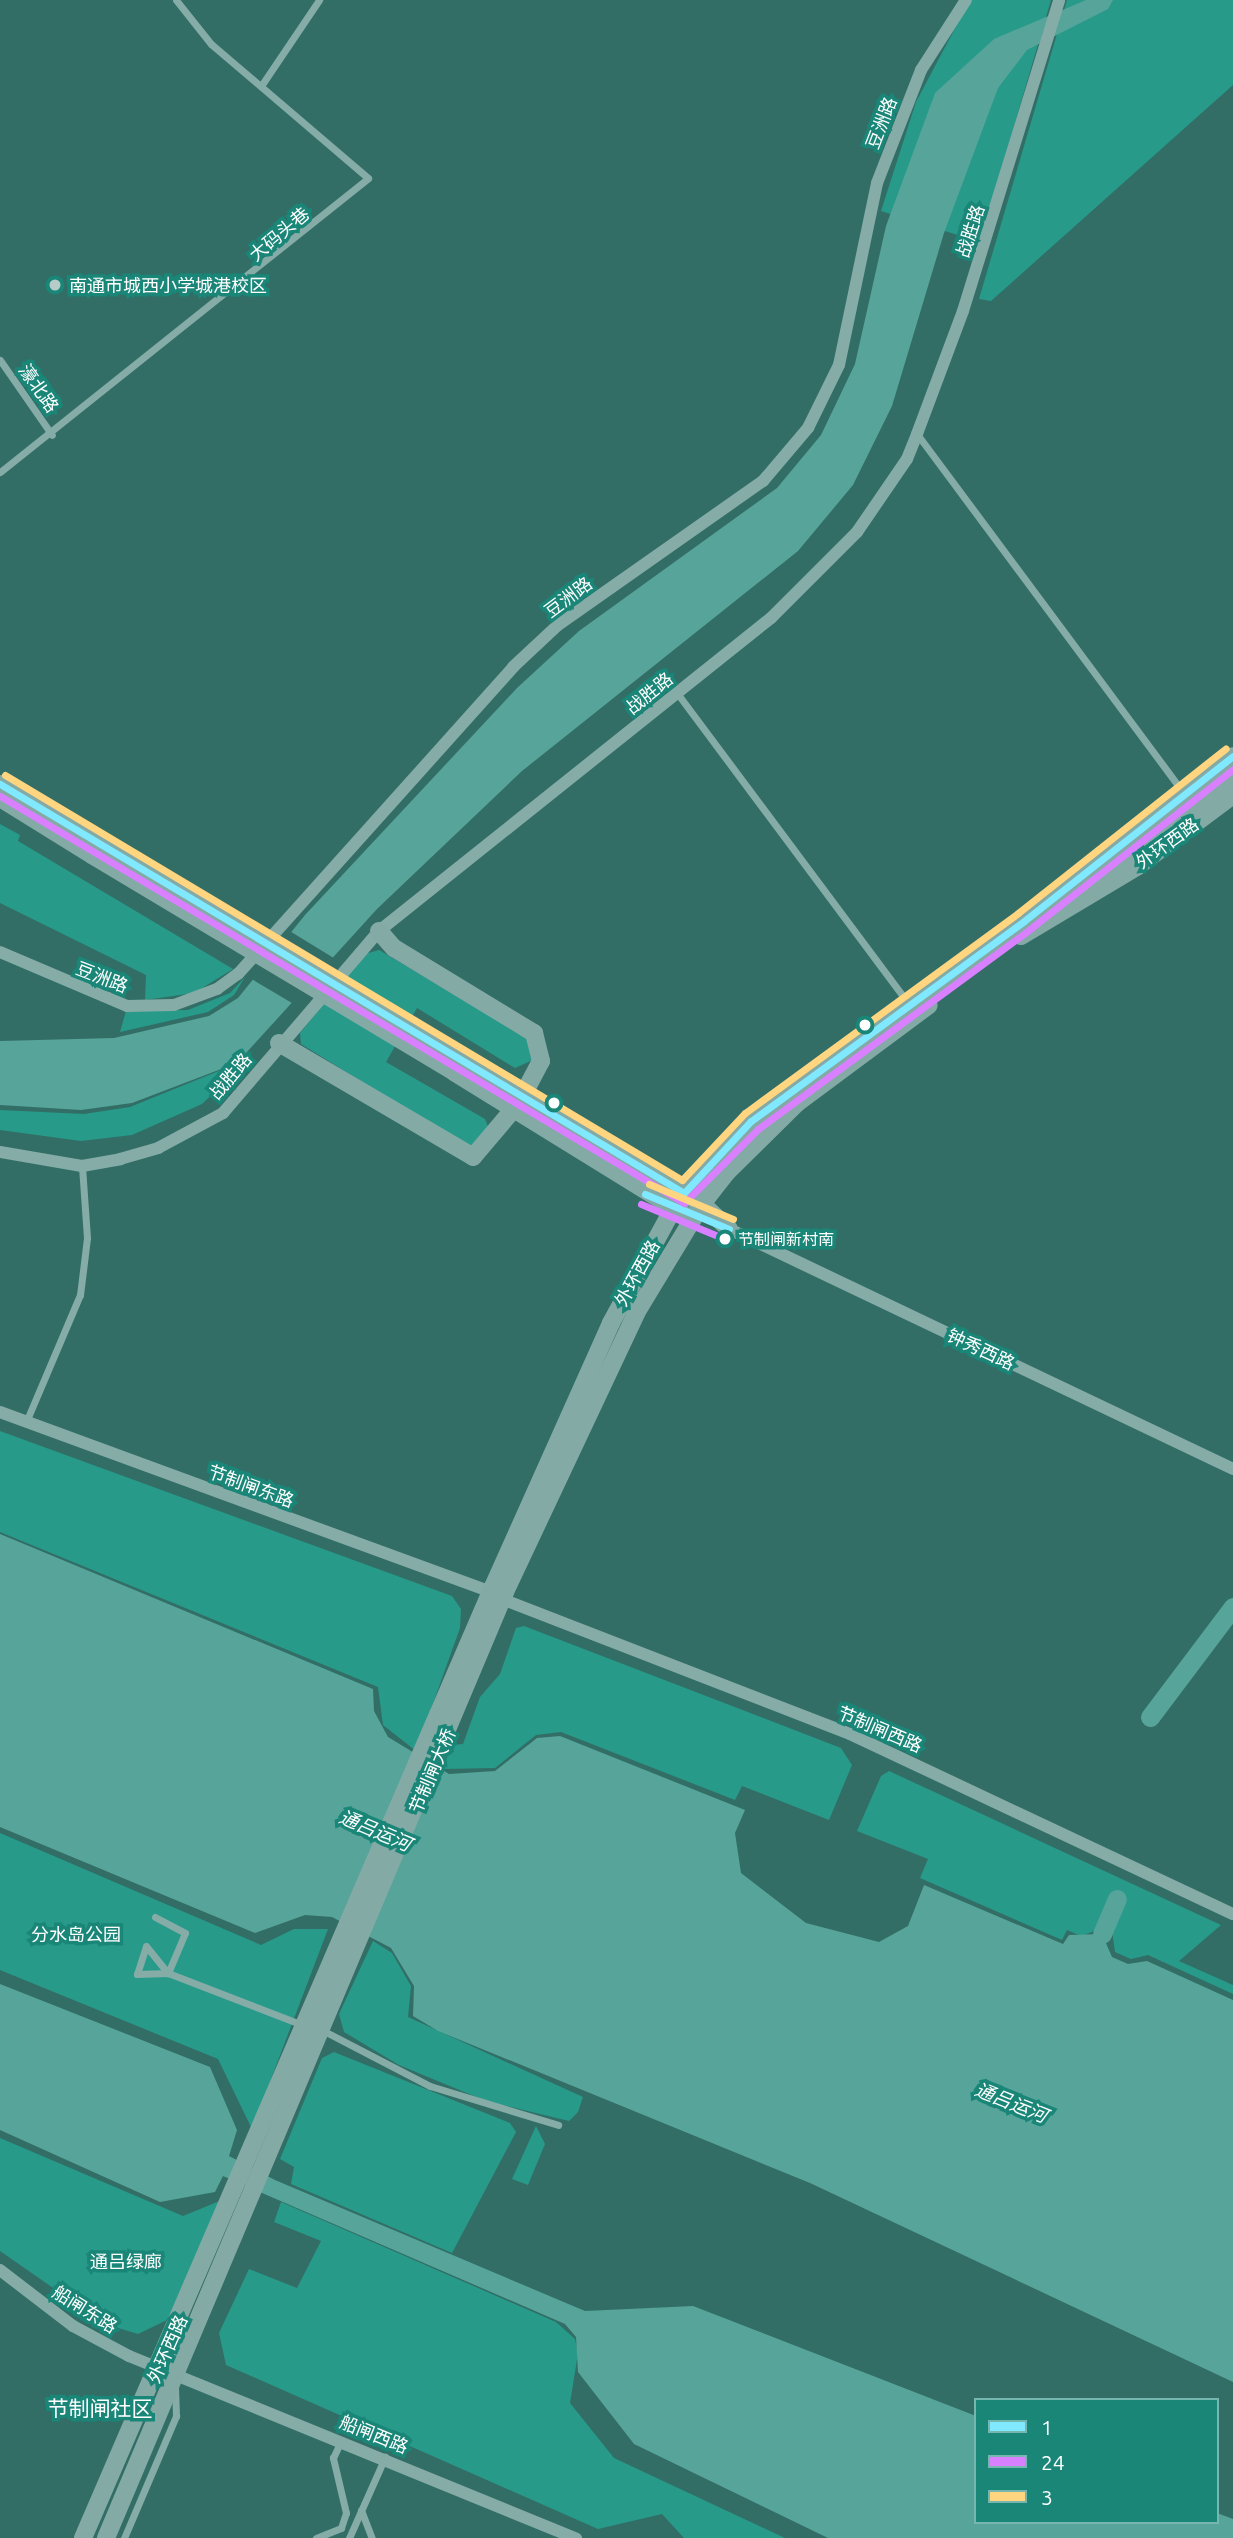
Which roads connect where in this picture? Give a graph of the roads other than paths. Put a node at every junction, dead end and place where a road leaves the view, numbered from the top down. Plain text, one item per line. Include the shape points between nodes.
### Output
1 (176, 0) edge
2 (318, 0) edge
3 (966, 0) edge
4 (1059, 0) edge
5 (261, 86) junction
6 (0, 360) edge
7 (916, 434) junction
8 (52, 435) junction
9 (0, 472) edge
10 (677, 693) junction
11 (1233, 756) edge
12 (1233, 776) edge
13 (0, 784) edge
14 (1183, 792) junction
15 (1233, 795) edge
16 (0, 798) edge
17 (96, 848) junction
18 (1026, 926) junction
19 (379, 931) junction
20 (0, 952) edge
21 (910, 1005) junction
22 (279, 1043) junction
23 (517, 1105) junction
24 (0, 1152) edge
25 (82, 1166) junction
26 (684, 1193) junction
27 (673, 1209) junction
28 (697, 1211) junction
29 (729, 1228) joint
30 (0, 1412) edge
31 (26, 1423) junction
32 (1233, 1469) edge
33 (497, 1596) junction
34 (462, 1683) joint
35 (1233, 1914) edge
36 (155, 1917) dead end
37 (168, 1973) junction
38 (315, 2027) junction
39 (558, 2125) dead end
40 (241, 2202) junction
41 (0, 2270) edge
42 (158, 2367) junction
43 (176, 2377) junction
44 (341, 2440) junction
45 (386, 2457) junction
46 (361, 2510) junction
47 (83, 2538) edge
48 (106, 2538) edge
49 (124, 2538) edge
50 (316, 2538) edge
51 (349, 2538) edge
52 (372, 2538) edge
53 (576, 2538) edge

1 - 5 street, 大码头巷 via 211,44
2 - 5 street
3 - 20 street, 豆洲路 via 920,70 877,183 839,365 808,428 763,481 558,625 513,667 238,974 217,989 174,1005 127,1006
4 - 7 street, 战胜路 via 967,298
5 - 8 street, 大码头巷 via 368,178
6 - 8 street, 濠北路
7 - 10 street, 战胜路 via 907,459 857,532 771,618
7 - 14 street
8 - 9 street, 大码头巷
10 - 19 street, 战胜路
10 - 21 street
11 - 14 main road, 外环西路
12 - 18 main road, 外环西路
13 - 17 main road
14 - 18 main road, 外环西路
15 - 18 main road, 外环西路 via 1138,866
16 - 17 main road
17 - 23 main road, bridge
18 - 21 main road, 外环西路
18 - 28 main road, 外环西路 via 775,1121
19 - 22 street, 战胜路
19 - 23 main road via 394,948 534,1033 541,1061
21 - 26 main road, 外环西路 via 751,1121
22 - 23 main road via 473,1157
22 - 25 street, 战胜路 via 247,1088 203,1126 158,1148
23 - 26 main road
23 - 27 main road
24 - 25 street, 战胜路
25 - 31 street via 87,1238 80,1296
26 - 27 main road, 外环西路
26 - 28 main road
27 - 28 main road
27 - 33 main road, 外环西路 via 611,1323
28 - 29 main road
28 - 33 main road, 外环西路 via 636,1313
29 - 32 street, 钟秀西路
30 - 31 street, 节制闸东路
31 - 33 street, 节制闸东路
33 - 34 main road, 外环西路
33 - 35 street, 节制闸西路 via 850,1734
34 - 38 main road, 节制闸大桥
36 - 37 street via 185,1930
37 - 37 street via 158,1955 146,1946 137,1974
37 - 38 street via 295,2026
38 - 39 street via 430,2086
38 - 40 main road via 268,2161
38 - 40 main road via 251,2154
40 - 42 main road, 外环西路
40 - 43 main road, 外环西路
41 - 42 street, 船闸东路 via 73,2326
42 - 43 street, 船闸西路
42 - 47 main road, 外环西路
43 - 44 street, 船闸西路
43 - 48 main road, 外环西路
43 - 49 street via 176,2416
44 - 45 street, 船闸西路
44 - 50 street via 333,2458 346,2513 341,2528
45 - 46 street
45 - 53 street, 船闸西路
46 - 51 street
46 - 52 street

